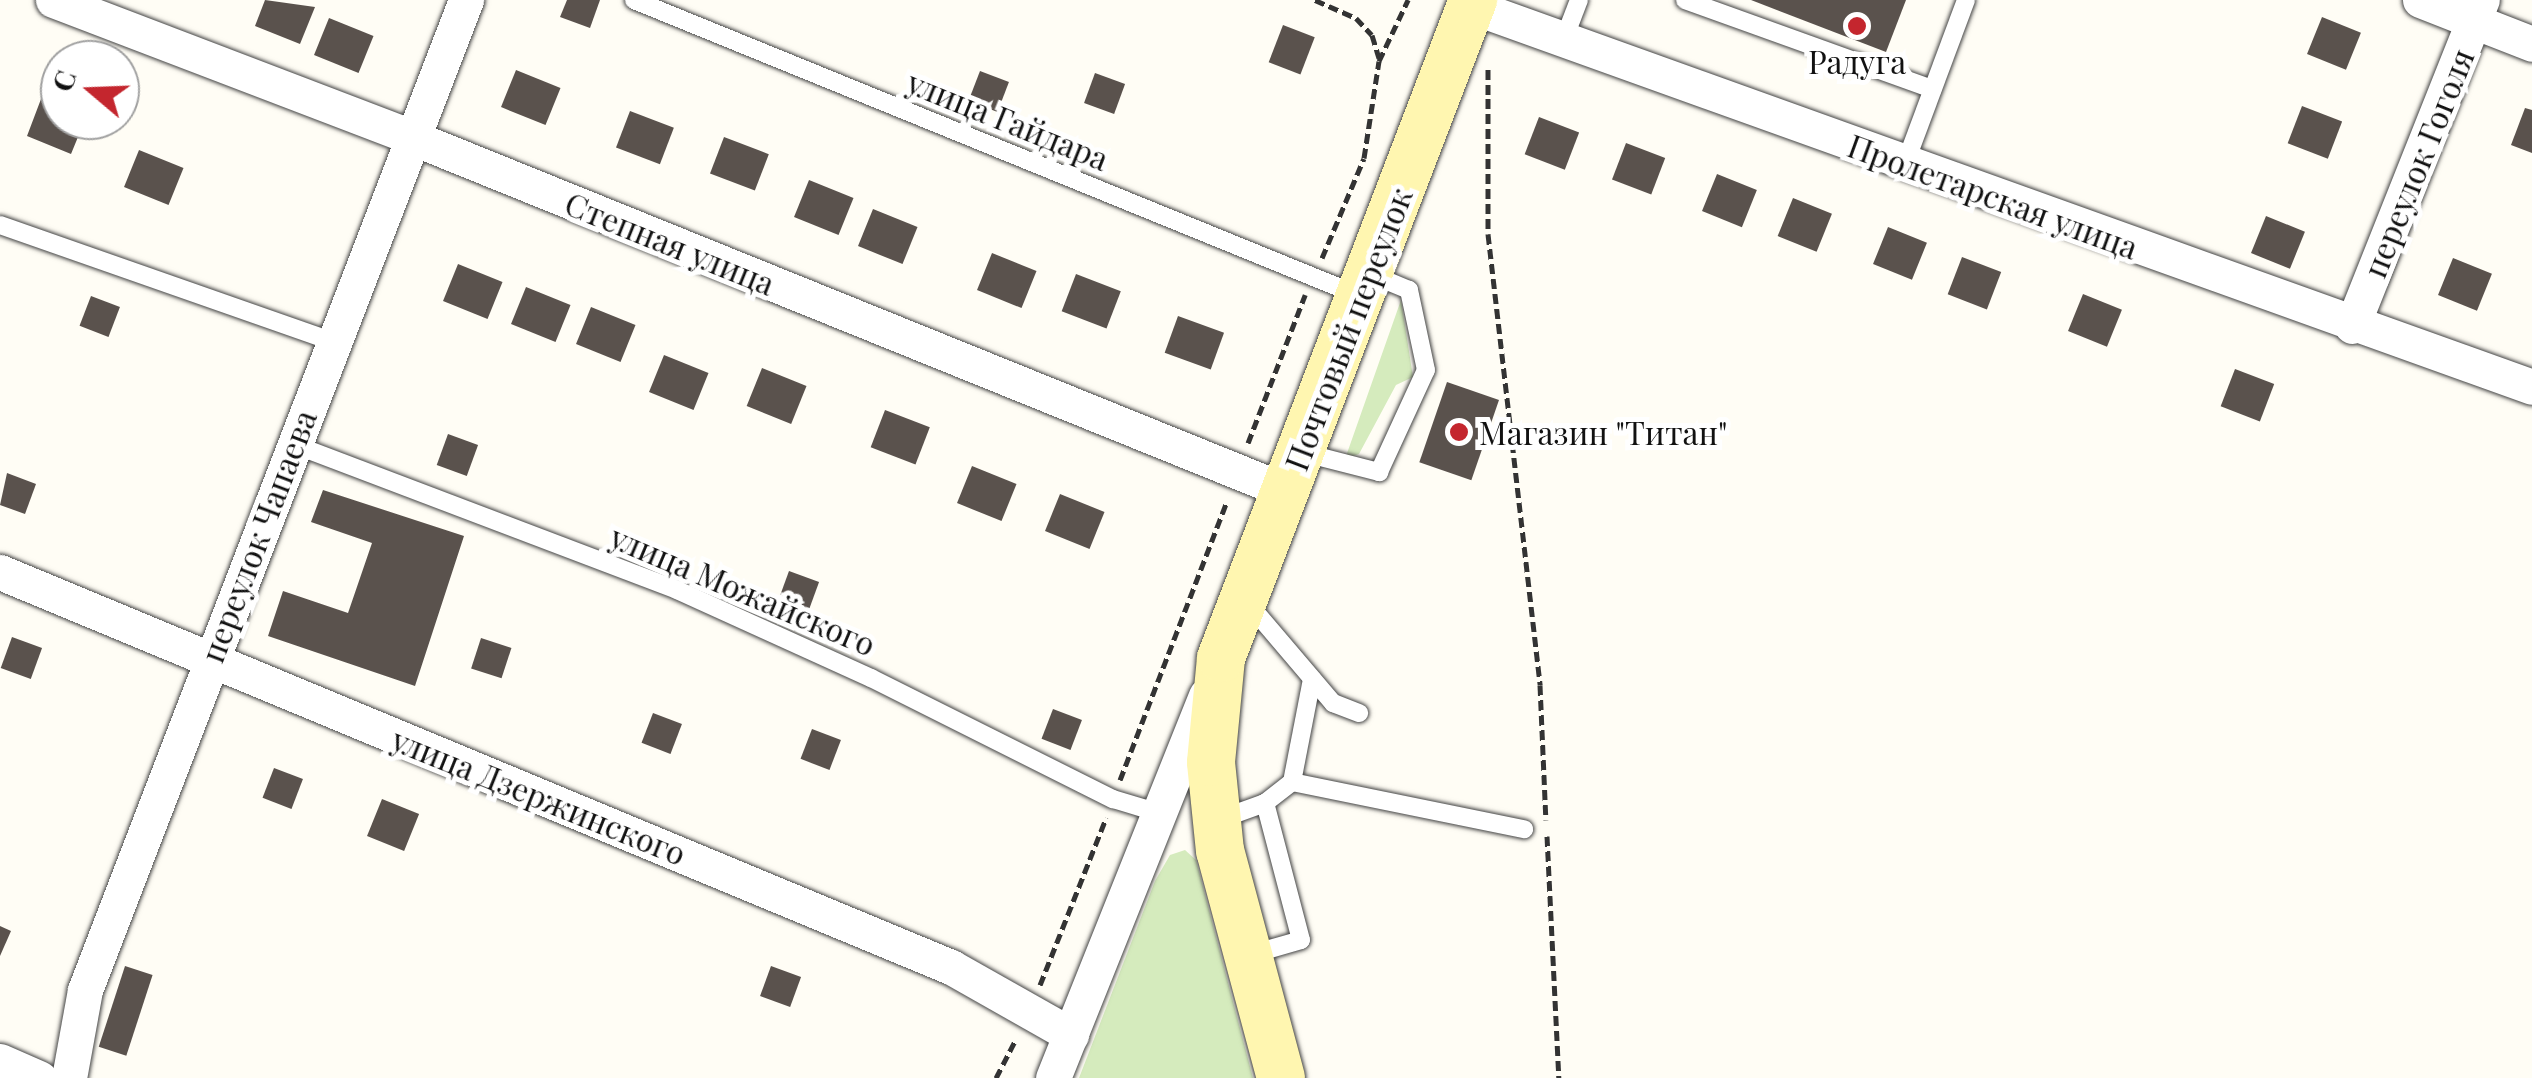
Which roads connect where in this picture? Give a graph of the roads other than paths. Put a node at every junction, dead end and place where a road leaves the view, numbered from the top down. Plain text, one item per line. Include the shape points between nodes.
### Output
1 (53, 0) edge
2 (466, 0) edge
3 (634, 0) edge
4 (1579, 0) edge
5 (1684, 0) edge
6 (1966, 0) edge
7 (2420, 0) edge
8 (1472, 4) edge
9 (2478, 11) edge
10 (1564, 40) junction
11 (2532, 44) edge
12 (1932, 89) junction
13 (411, 137) junction
14 (1904, 164) junction
15 (0, 225) edge
16 (1364, 284) junction
17 (2352, 326) junction
18 (331, 341) junction
19 (2532, 387) edge
20 (293, 444) junction
21 (1294, 471) junction
22 (0, 572) edge
23 (1243, 598) junction
24 (1221, 658) junction
25 (212, 661) junction
26 (1312, 679) junction
27 (1360, 713) dead end
28 (1292, 782) junction
29 (1266, 803) junction
30 (1159, 813) junction
31 (1217, 820) junction
32 (1524, 829) dead end
33 (1248, 956) junction
34 (1071, 1035) junction
35 (0, 1061) edge
36 (39, 1078) edge
37 (69, 1078) edge
38 (1054, 1078) edge
39 (1281, 1078) edge

1 - 13 street, Степная улица
2 - 13 street, переулок Чапаева
3 - 16 lane, улица Гайдара via 1314,277
4 - 10 lane
5 - 12 lane
6 - 12 lane
7 - 9 street
8 - 10 street, Пролетарская улица
8 - 16 main road, Почтовый переулок
9 - 11 street
9 - 17 street, переулок Гоголя
10 - 14 street, Пролетарская улица
12 - 14 lane
13 - 18 street, переулок Чапаева
13 - 21 street, Степная улица via 1237,474
14 - 17 street, Пролетарская улица
15 - 18 lane
16 - 21 main road, Почтовый переулок
16 - 21 lane, улица Гайдара via 1409,290 1426,370 1379,472
17 - 19 street, Пролетарская улица
18 - 20 street, переулок Чапаева
20 - 25 street, переулок Чапаева
20 - 30 lane, улица Можайского via 676,590 1113,799
21 - 23 main road, Почтовый переулок
22 - 25 street, улица Дзержинского
23 - 24 main road, Почтовый переулок
23 - 26 lane
24 - 30 street
24 - 31 main road, Почтовый переулок via 1211,762
25 - 34 street, улица Дзержинского via 951,967
25 - 37 street, переулок Чапаева via 85,990
26 - 27 lane via 1333,704
26 - 28 lane
28 - 29 lane
28 - 32 lane
29 - 31 lane
29 - 33 lane via 1301,940
30 - 34 street
31 - 33 main road, Почтовый переулок
33 - 39 main road, Почтовый переулок
34 - 38 street
35 - 36 street

